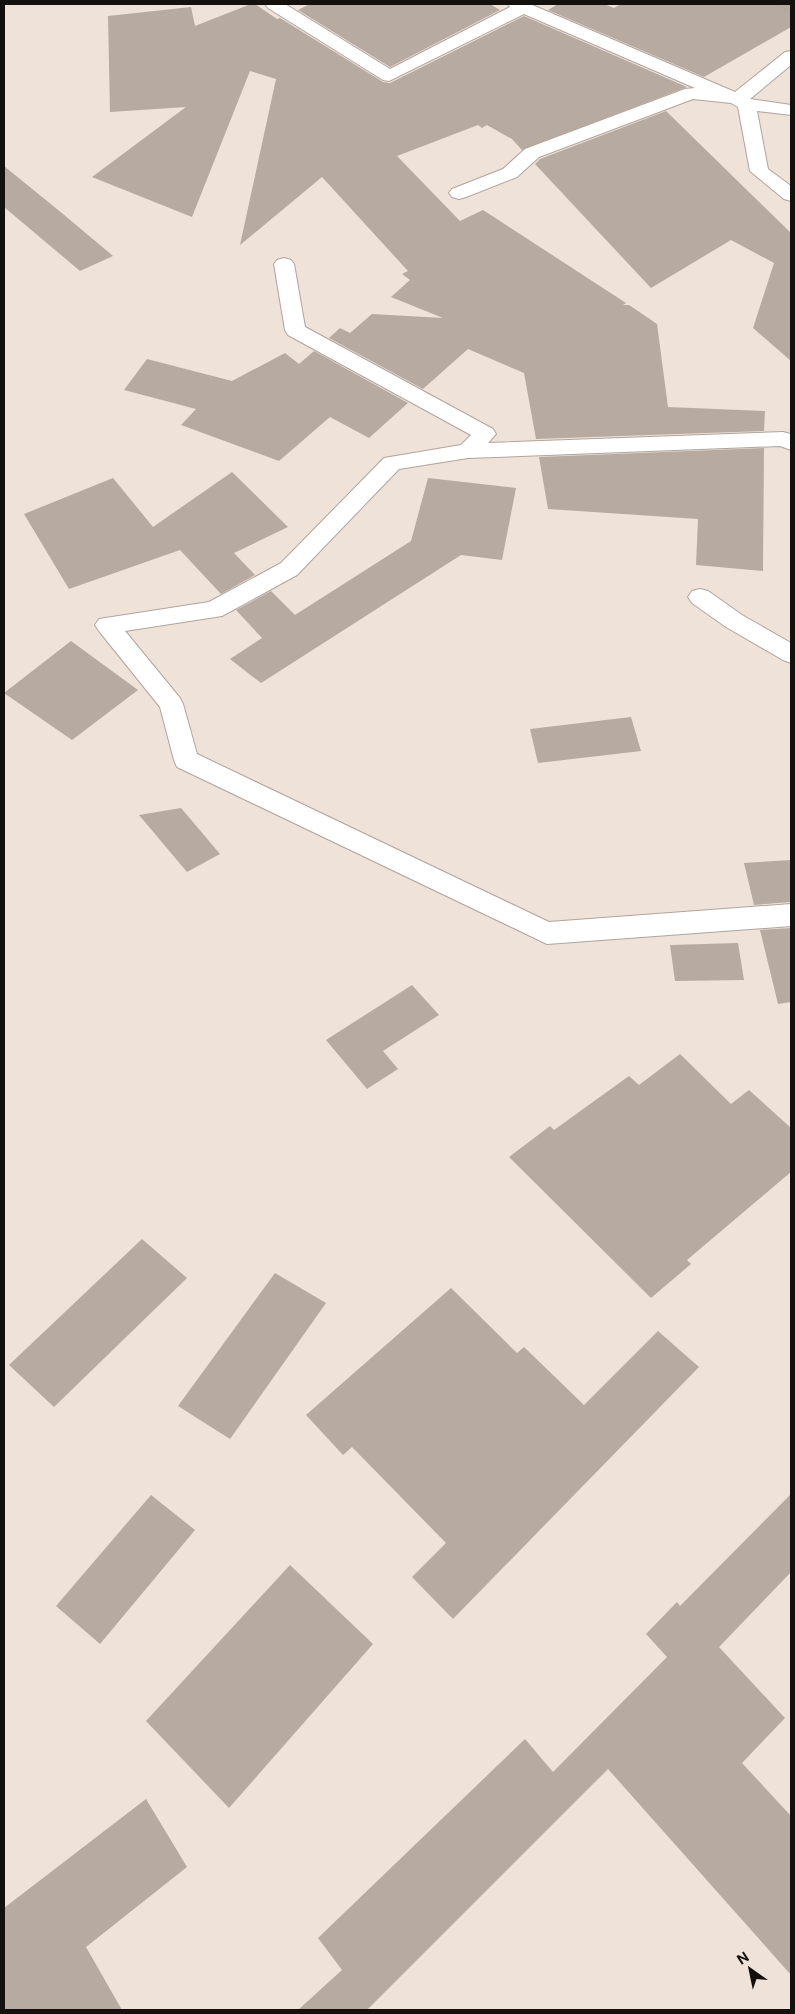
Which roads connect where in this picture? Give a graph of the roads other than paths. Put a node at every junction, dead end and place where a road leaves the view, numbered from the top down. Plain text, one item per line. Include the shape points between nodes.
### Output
1 (274, 4) edge
2 (520, 6) edge
3 (791, 56) edge
4 (742, 101) junction
5 (791, 110) edge
6 (459, 193) dead end
7 (791, 195) edge
8 (284, 264) dead end
9 (791, 443) edge
10 (468, 451) junction
11 (700, 598) dead end
12 (791, 654) edge
13 (791, 915) edge

1 - 2 street via 389,76
2 - 4 street
3 - 4 street
4 - 5 street
4 - 6 street via 691,93 532,153 510,173
4 - 7 street via 759,171
8 - 10 street via 295,330 485,434
9 - 10 street via 784,439 703,441 553,450
10 - 13 street via 392,463 289,569 214,610 107,625 171,704 186,760 547,933
11 - 12 street

